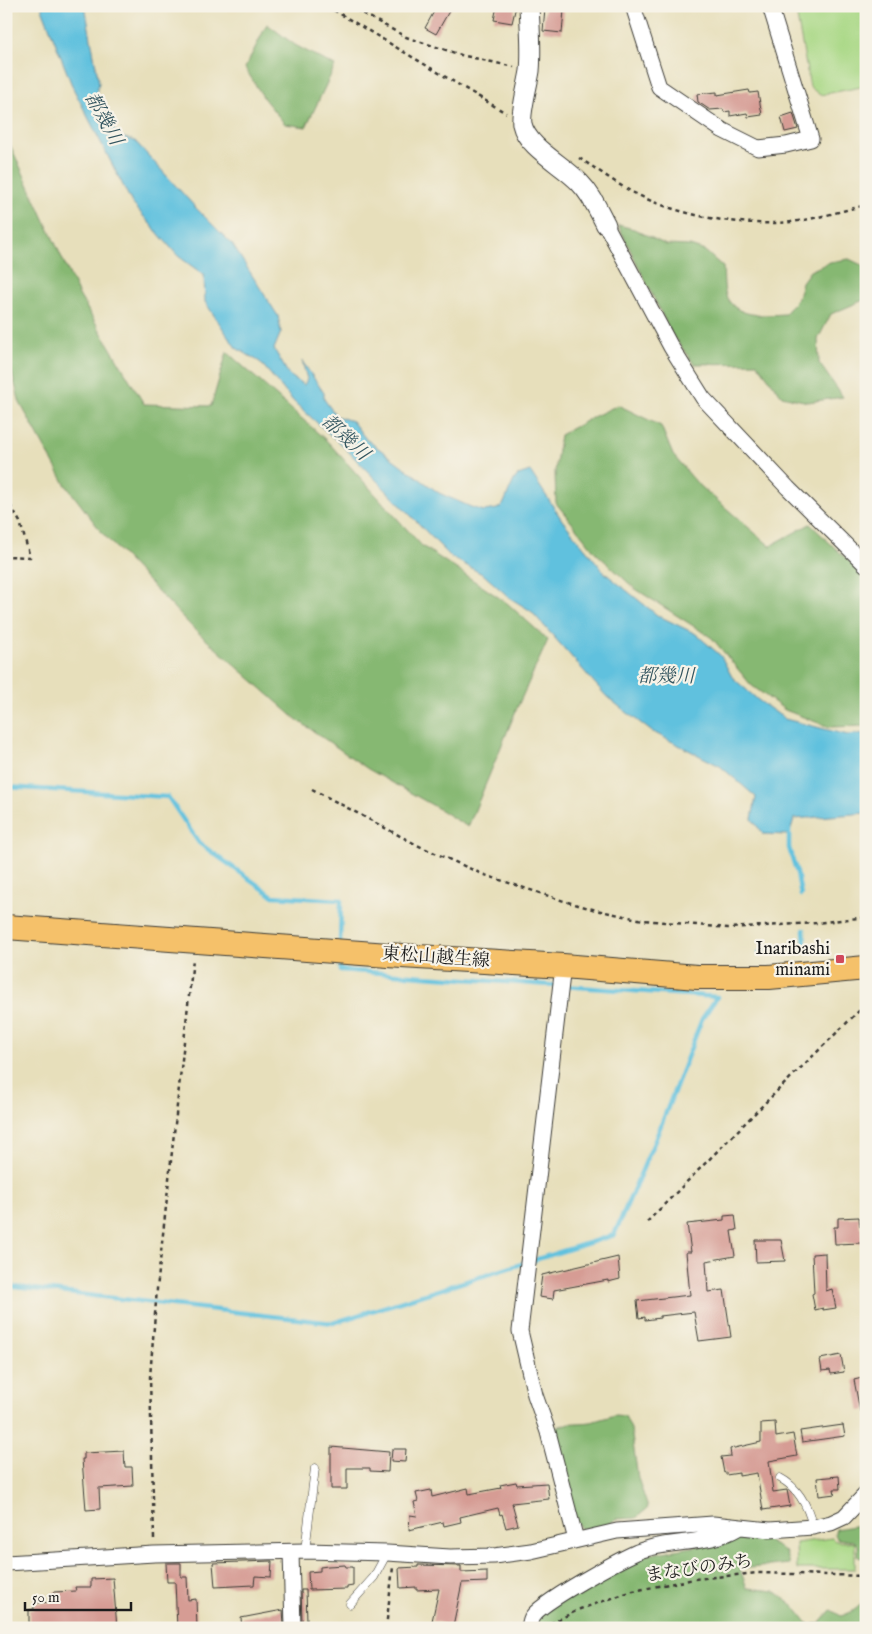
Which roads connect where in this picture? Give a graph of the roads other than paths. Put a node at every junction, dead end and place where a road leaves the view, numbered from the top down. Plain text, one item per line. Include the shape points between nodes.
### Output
1 (529, 6) edge
2 (633, 6) edge
3 (770, 6) edge
4 (606, 225) joint
5 (866, 565) edge
6 (6, 927) edge
7 (563, 966) junction
8 (866, 968) edge
9 (315, 1468) dead end
10 (780, 1478) dead end
11 (866, 1494) edge
12 (741, 1526) junction
13 (813, 1527) junction
14 (576, 1540) junction
15 (298, 1552) junction
16 (391, 1553) junction
17 (6, 1563) edge
18 (350, 1604) dead end
19 (293, 1628) edge
20 (528, 1628) edge

1 - 4 street via 531,48 521,122 524,131 579,181
2 - 3 street via 659,87 722,130 758,148 811,139
4 - 5 street via 671,347 703,398
6 - 7 main road, 東松山越生線
7 - 8 main road, 東松山越生線 via 696,978 769,977
7 - 14 street via 520,1331
9 - 15 lane
10 - 13 lane via 797,1491
11 - 13 street via 844,1517
12 - 13 street via 770,1530
12 - 14 street via 713,1524 652,1528
12 - 20 street via 731,1532 638,1552 542,1607 532,1617
14 - 16 street via 494,1556
15 - 16 street
15 - 17 street via 154,1554
15 - 19 street
16 - 18 lane

